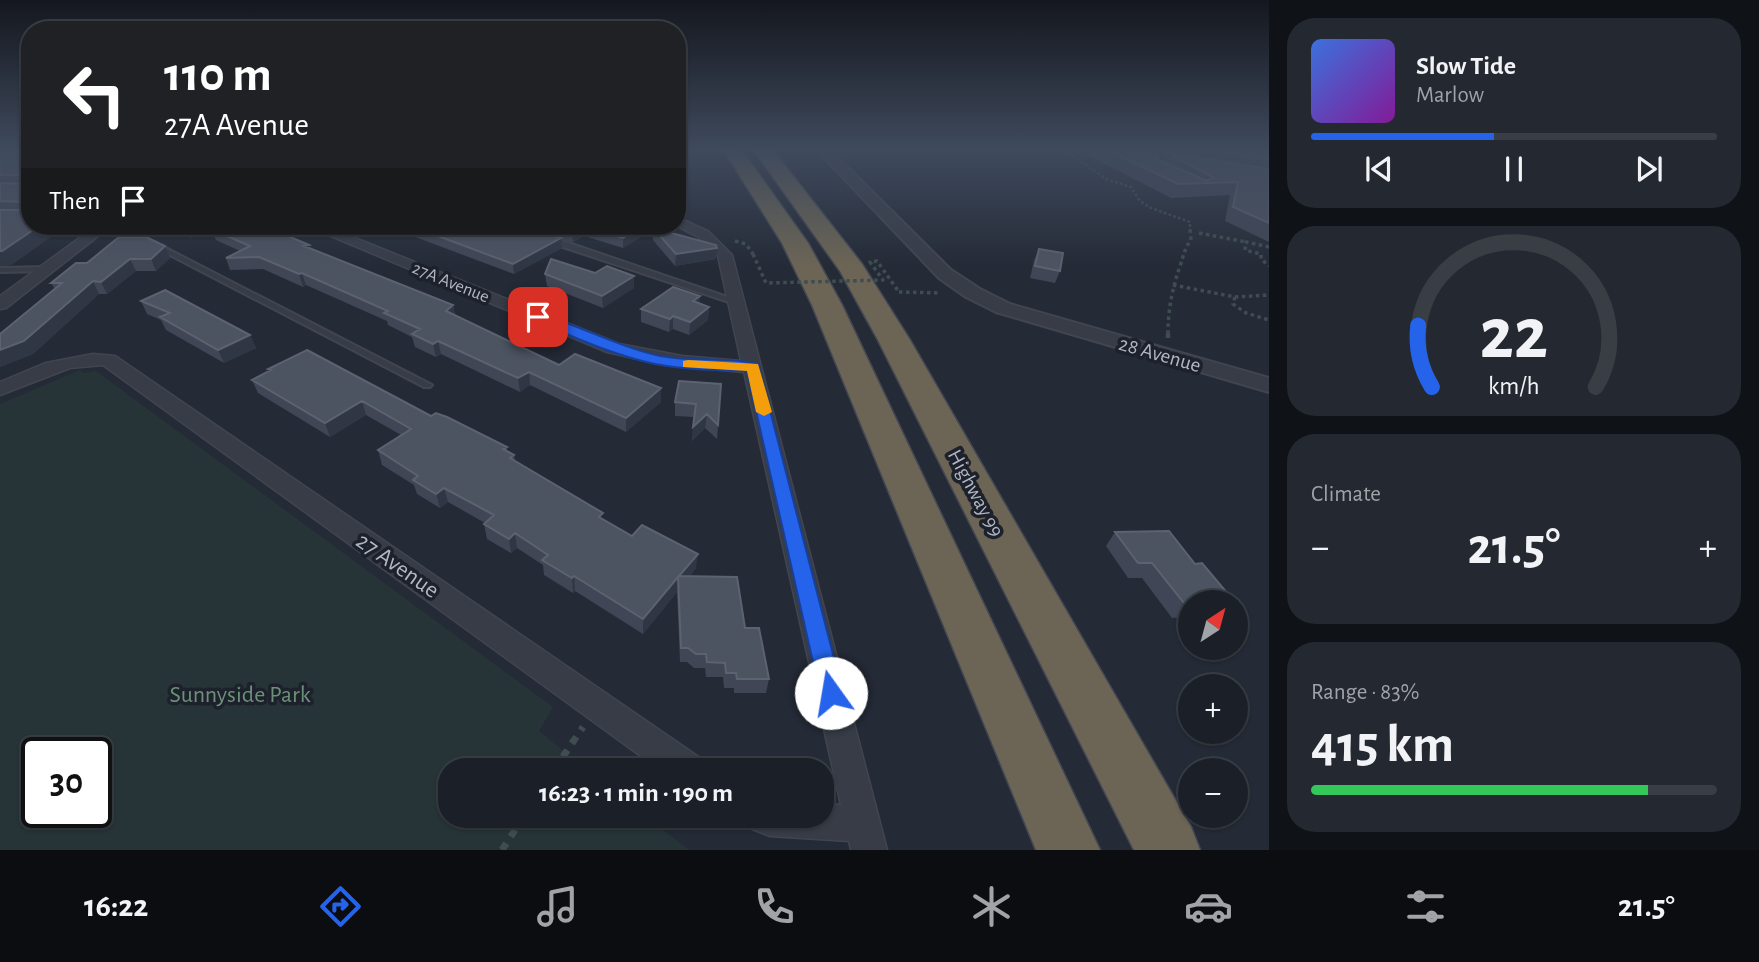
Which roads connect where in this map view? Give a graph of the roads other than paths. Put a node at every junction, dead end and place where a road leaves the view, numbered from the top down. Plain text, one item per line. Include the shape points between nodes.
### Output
1 (759, 189) edge
2 (792, 189) edge
3 (861, 189) edge
4 (686, 224) edge
5 (93, 235) edge
6 (137, 235) edge
7 (336, 235) edge
8 (538, 235) edge
9 (46, 269) junction
10 (0, 270) edge
11 (738, 302) junction
12 (0, 304) edge
13 (753, 367) junction
14 (427, 385) dead end
15 (1269, 385) edge
16 (0, 389) edge
17 (671, 758) edge
18 (821, 828) edge
19 (866, 837) edge
20 (1068, 850) edge
21 (1168, 850) edge

1 - 20 highway via 795,243 827,305
2 - 21 highway, Highway 99 via 853,270 894,340
3 - 15 street, 28 Avenue via 945,274 1003,308
4 - 11 street via 714,241 725,255
5 - 9 street
6 - 14 lane
7 - 13 street, 27A Avenue via 613,348 697,366
8 - 11 lane
9 - 10 lane
9 - 12 street
11 - 13 street
13 - 19 street
16 - 17 street, 27 Avenue via 65,362 108,360
18 - 19 street

